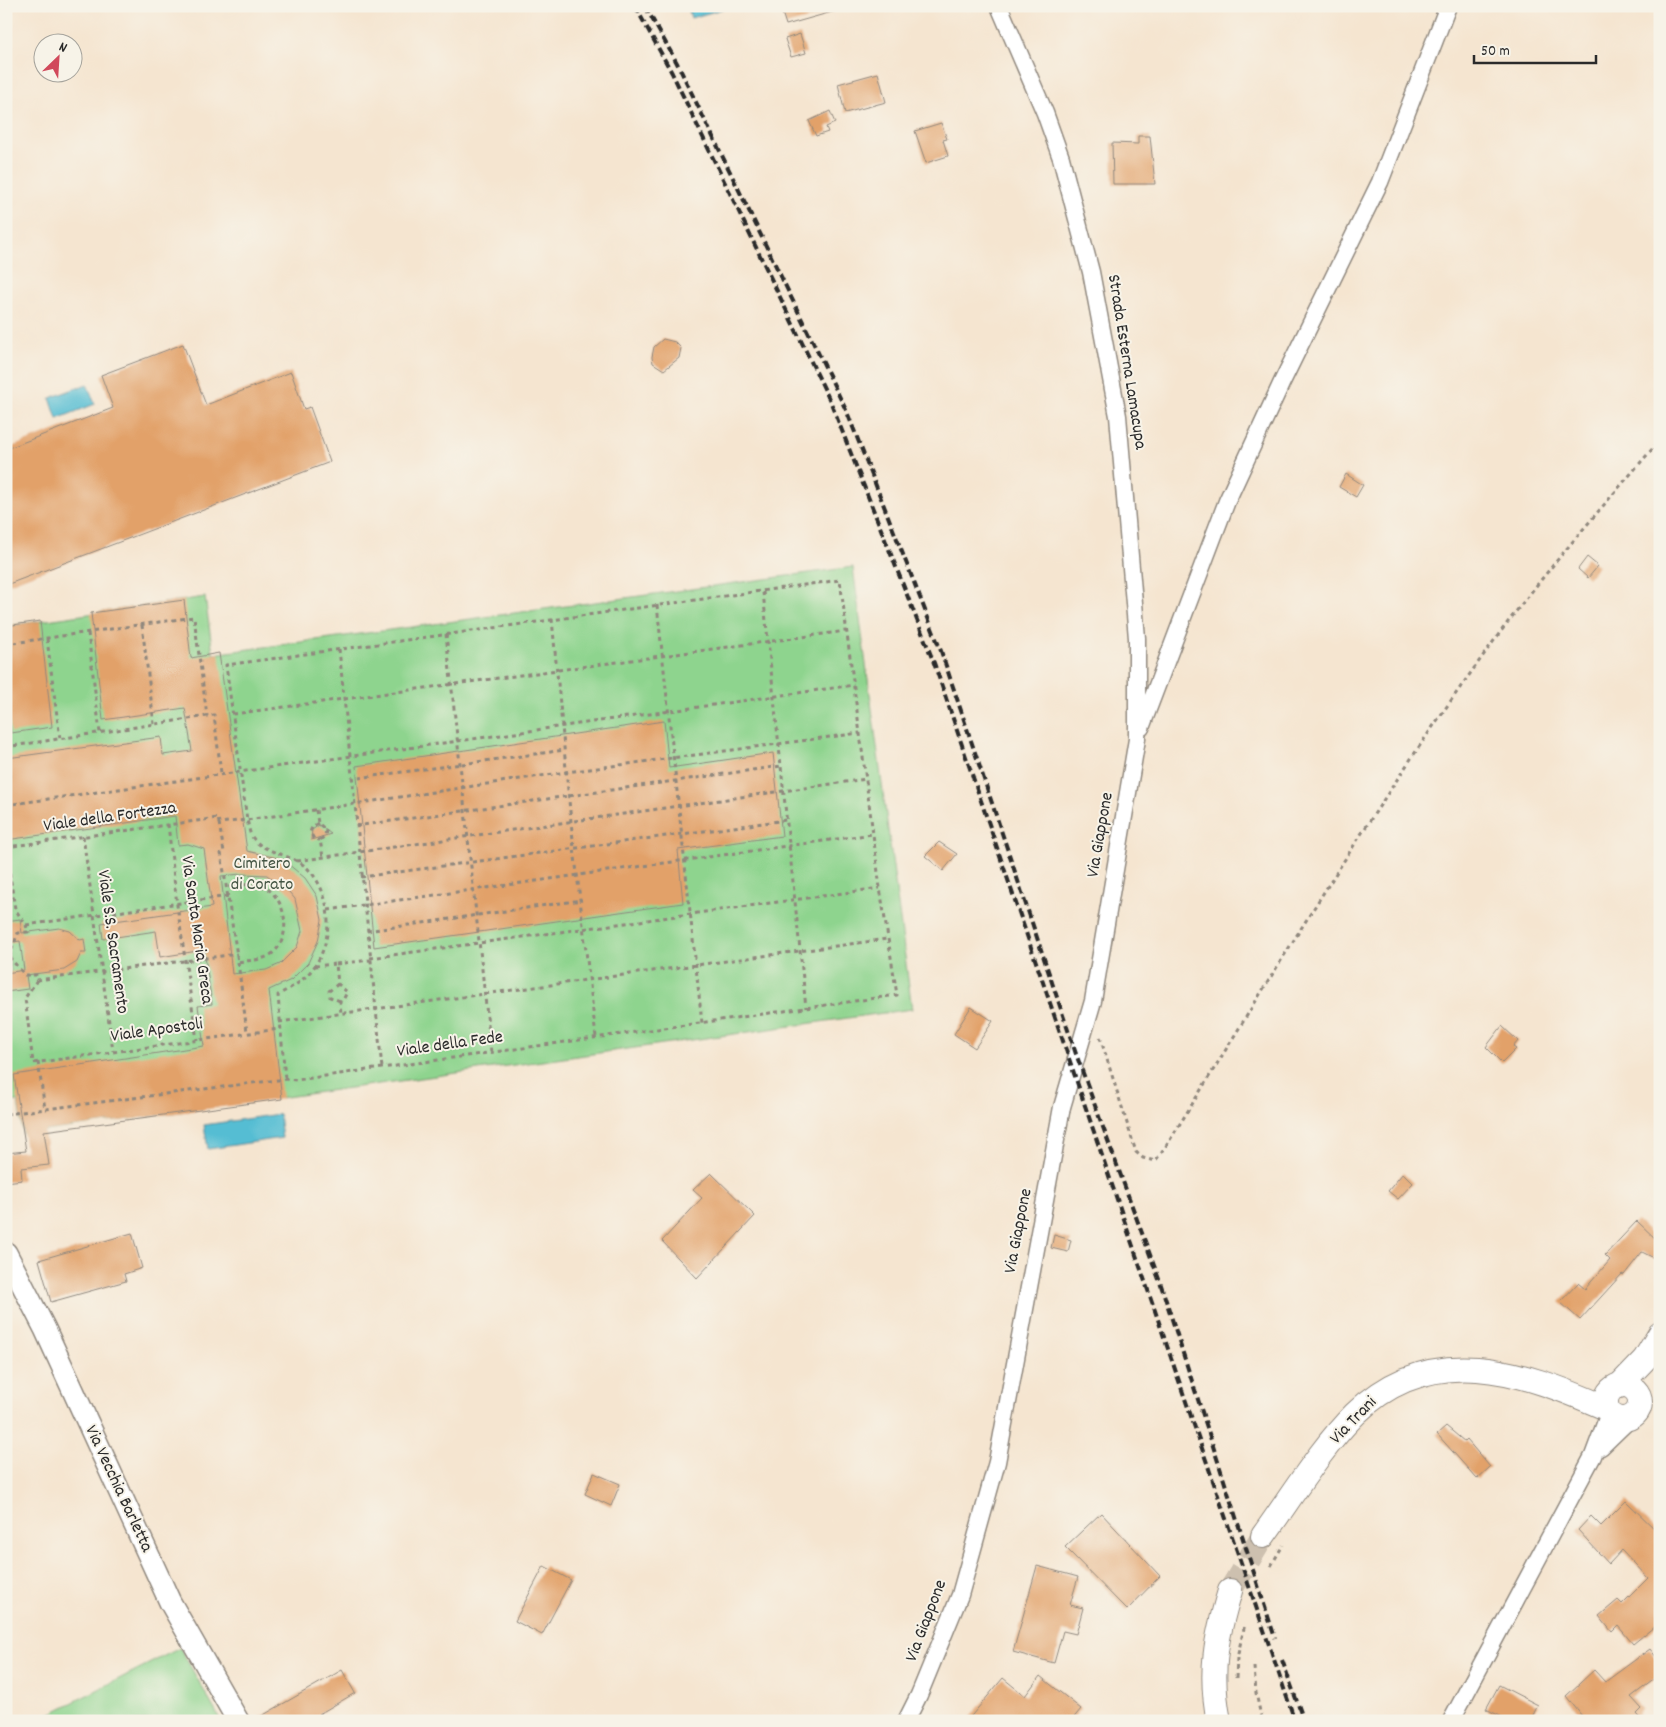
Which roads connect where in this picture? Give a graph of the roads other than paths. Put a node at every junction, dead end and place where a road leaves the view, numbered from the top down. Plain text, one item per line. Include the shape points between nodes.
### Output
1 (999, 6) edge
2 (1448, 6) edge
3 (1137, 739) junction
4 (6, 1254) edge
5 (1657, 1340) edge
6 (1620, 1402) junction
7 (1264, 1536) tunnel mouth
8 (1230, 1591) tunnel mouth
9 (238, 1721) edge
10 (906, 1721) edge
11 (1218, 1721) edge
12 (1451, 1721) edge

1 - 3 street, Strada Esterna Lamacupa via 1061,158 1091,272 1118,416 1137,638
2 - 3 street via 1380,182 1227,501
3 - 10 street, Via Giappone via 1093,1001 1062,1107 997,1462 960,1595 920,1695
4 - 9 street, Via Vecchia Barletta via 45,1329 170,1602
5 - 6 main road via 1635,1371
6 - 7 main road, Via Trani via 1490,1370 1461,1367 1434,1370 1404,1380 1379,1394 1355,1414
6 - 12 street
8 - 11 main road via 1214,1660 1213,1693

